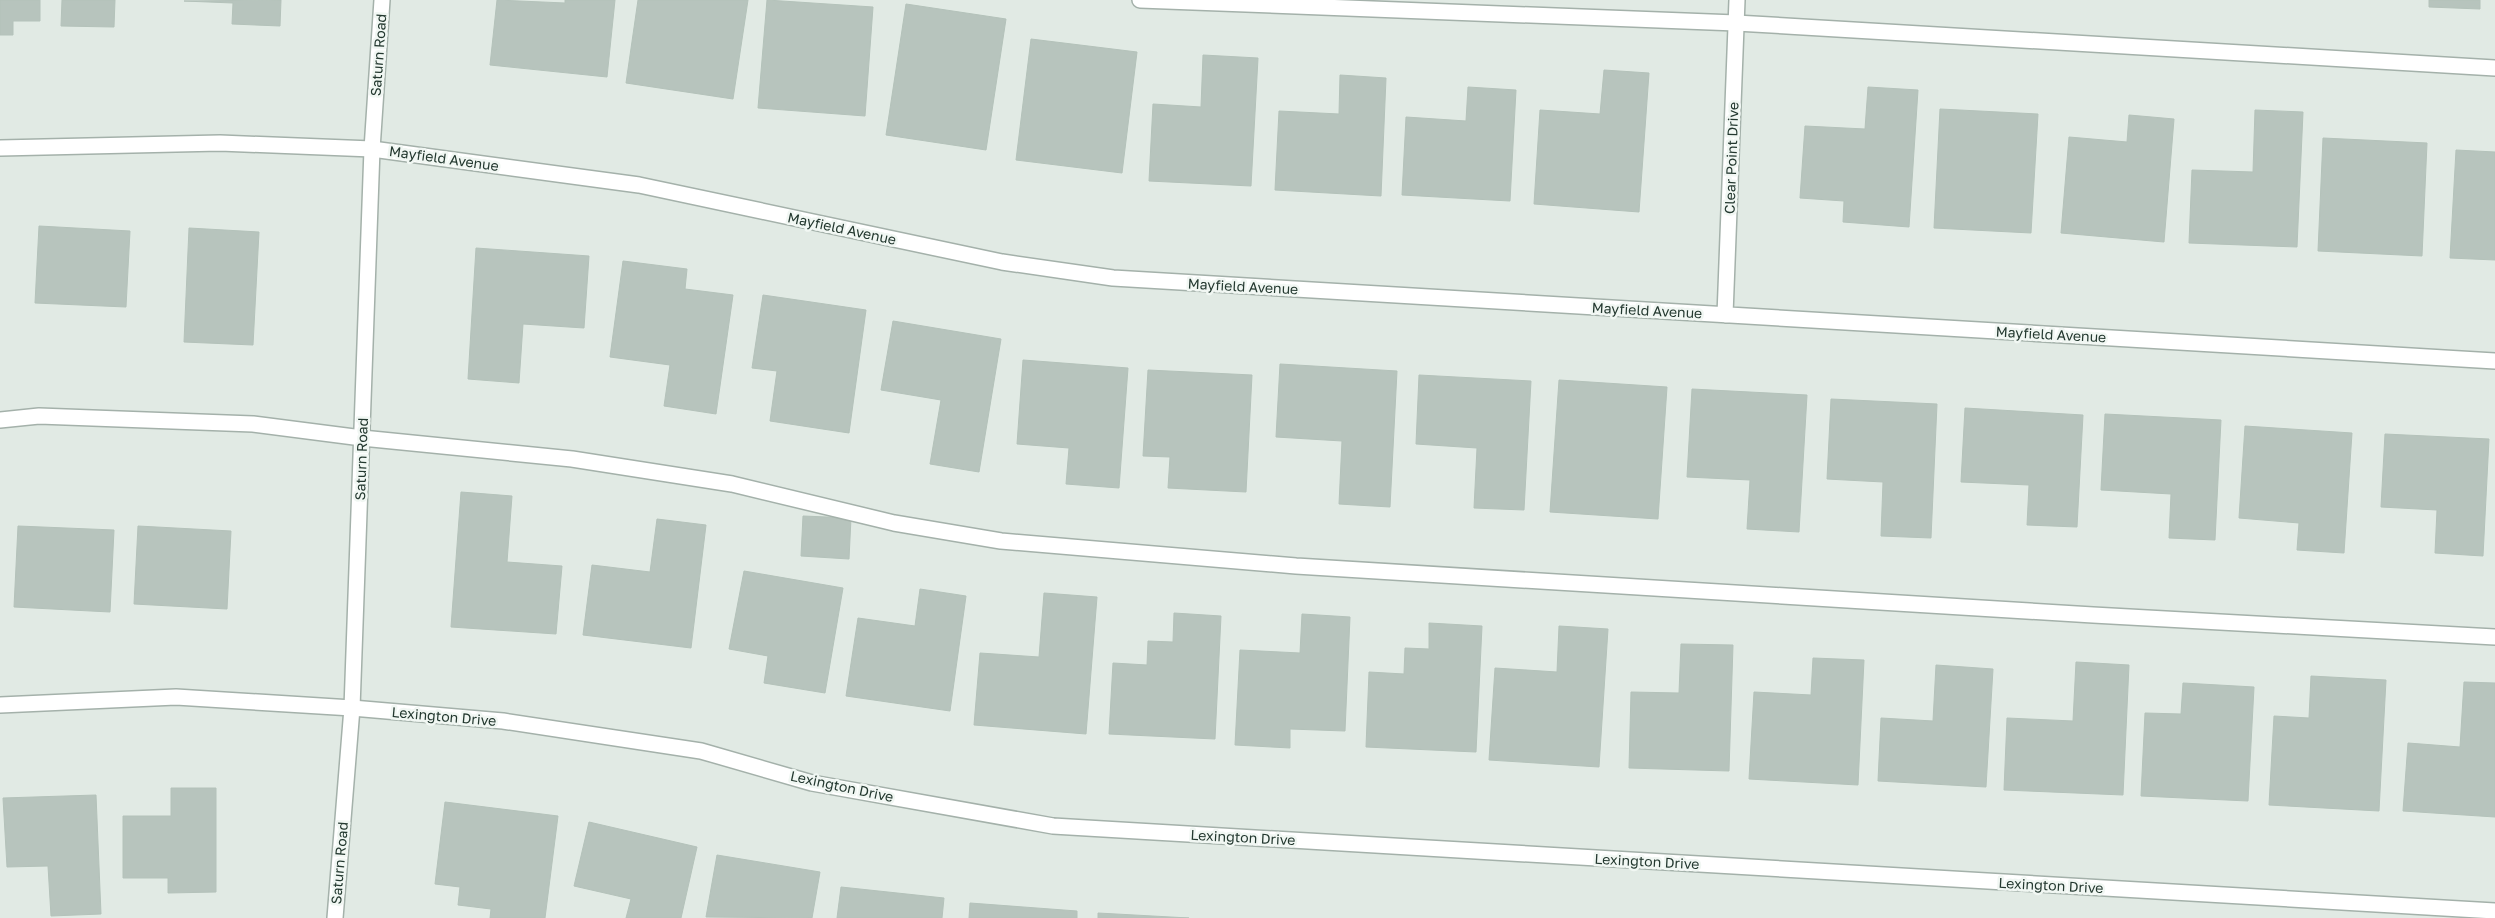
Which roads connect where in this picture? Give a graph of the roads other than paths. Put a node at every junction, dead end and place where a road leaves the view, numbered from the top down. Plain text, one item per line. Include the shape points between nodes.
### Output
1 (382, 0) edge
2 (1140, 0) edge
3 (1737, 0) edge
4 (1456, 6) edge
5 (1736, 23) junction
6 (2495, 68) edge
7 (0, 148) edge
8 (372, 149) junction
9 (1725, 315) junction
10 (2495, 361) edge
11 (0, 420) edge
12 (362, 438) junction
13 (2495, 637) edge
14 (0, 705) edge
15 (352, 708) junction
16 (2495, 911) edge
17 (335, 918) edge

1 - 8 street, Saturn Road
2 - 4 street
3 - 5 street, Clear Point Drive
4 - 5 street
5 - 6 street
5 - 9 street, Clear Point Drive
7 - 8 street, Mayfield Avenue via 220,143
8 - 9 street, Mayfield Avenue via 639,185 1002,262 1113,278
8 - 12 street, Saturn Road
9 - 10 street, Mayfield Avenue
11 - 12 street via 39,416 253,424
12 - 13 street via 572,459 732,484 894,523 1001,541 1296,566
12 - 15 street, Saturn Road
14 - 15 street, Lexington Drive via 176,697
15 - 16 street, Lexington Drive via 503,721 701,751 812,783 1053,826
15 - 17 street, Saturn Road

